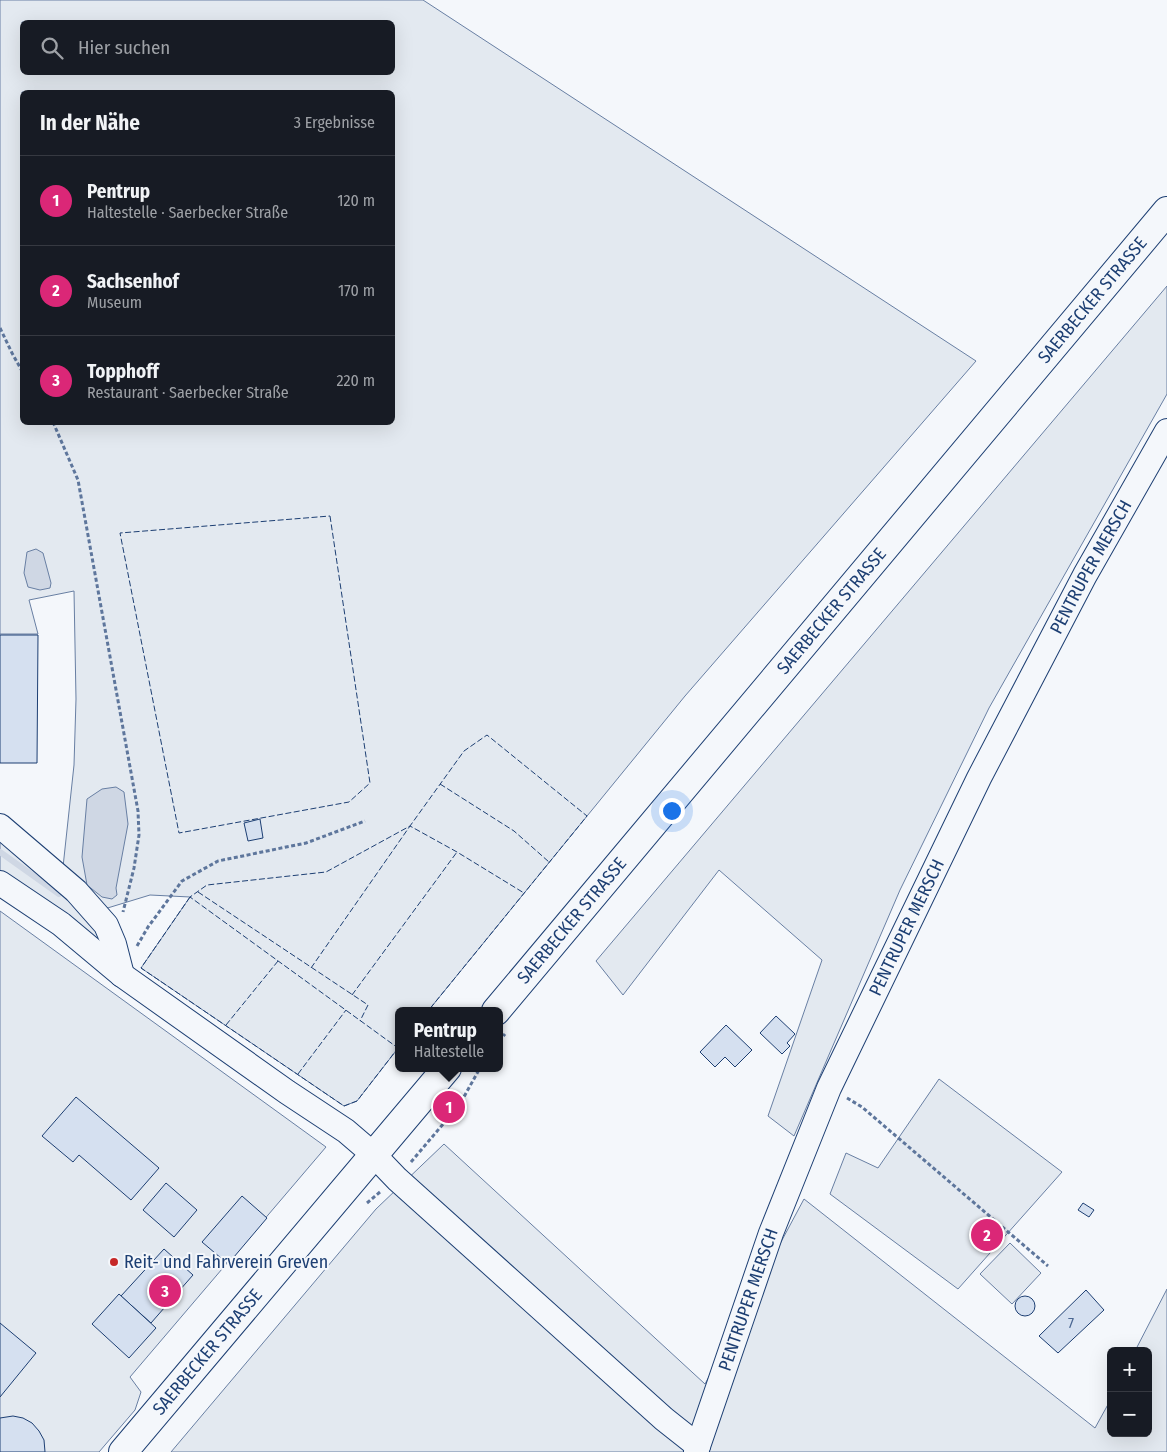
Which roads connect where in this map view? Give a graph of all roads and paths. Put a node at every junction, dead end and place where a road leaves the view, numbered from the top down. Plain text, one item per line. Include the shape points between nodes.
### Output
1 (1167, 211) edge
2 (0, 328) edge
3 (20, 367) edge
4 (54, 425) edge
5 (1167, 431) edge
6 (365, 821) dead end
7 (0, 826) edge
8 (0, 884) edge
9 (83, 899) junction
10 (60, 924) junction
11 (114, 944) junction
12 (122, 975) junction
13 (499, 1007) edge
14 (444, 1072) edge
15 (478, 1072) edge
16 (829, 1088) junction
17 (374, 1155) junction
18 (397, 1179) junction
19 (1048, 1266) dead end
20 (697, 1449) edge
21 (122, 1452) edge

1 - 13 main road, SAERBECKER STRASSE
2 - 3 path
4 - 11 path via 78,480 138,811 139,834 134,868
5 - 16 street, PENTRUPER MERSCH via 1085,575 979,778
6 - 12 path via 306,842 218,862 182,881 148,927
7 - 9 street
8 - 10 street, PENTRUPER MERSCH
9 - 10 street
9 - 11 street via 106,925
10 - 12 street, PENTRUPER MERSCH
11 - 12 street
12 - 17 street, PENTRUPER MERSCH via 346,1131
14 - 17 main road, SAERBECKER STRASSE
15 - 18 path via 460,1104
16 - 19 path via 862,1107
16 - 20 street, PENTRUPER MERSCH via 771,1233
17 - 18 street, PENTRUPER MERSCH
17 - 21 main road, SAERBECKER STRASSE
18 - 20 street, PENTRUPER MERSCH

